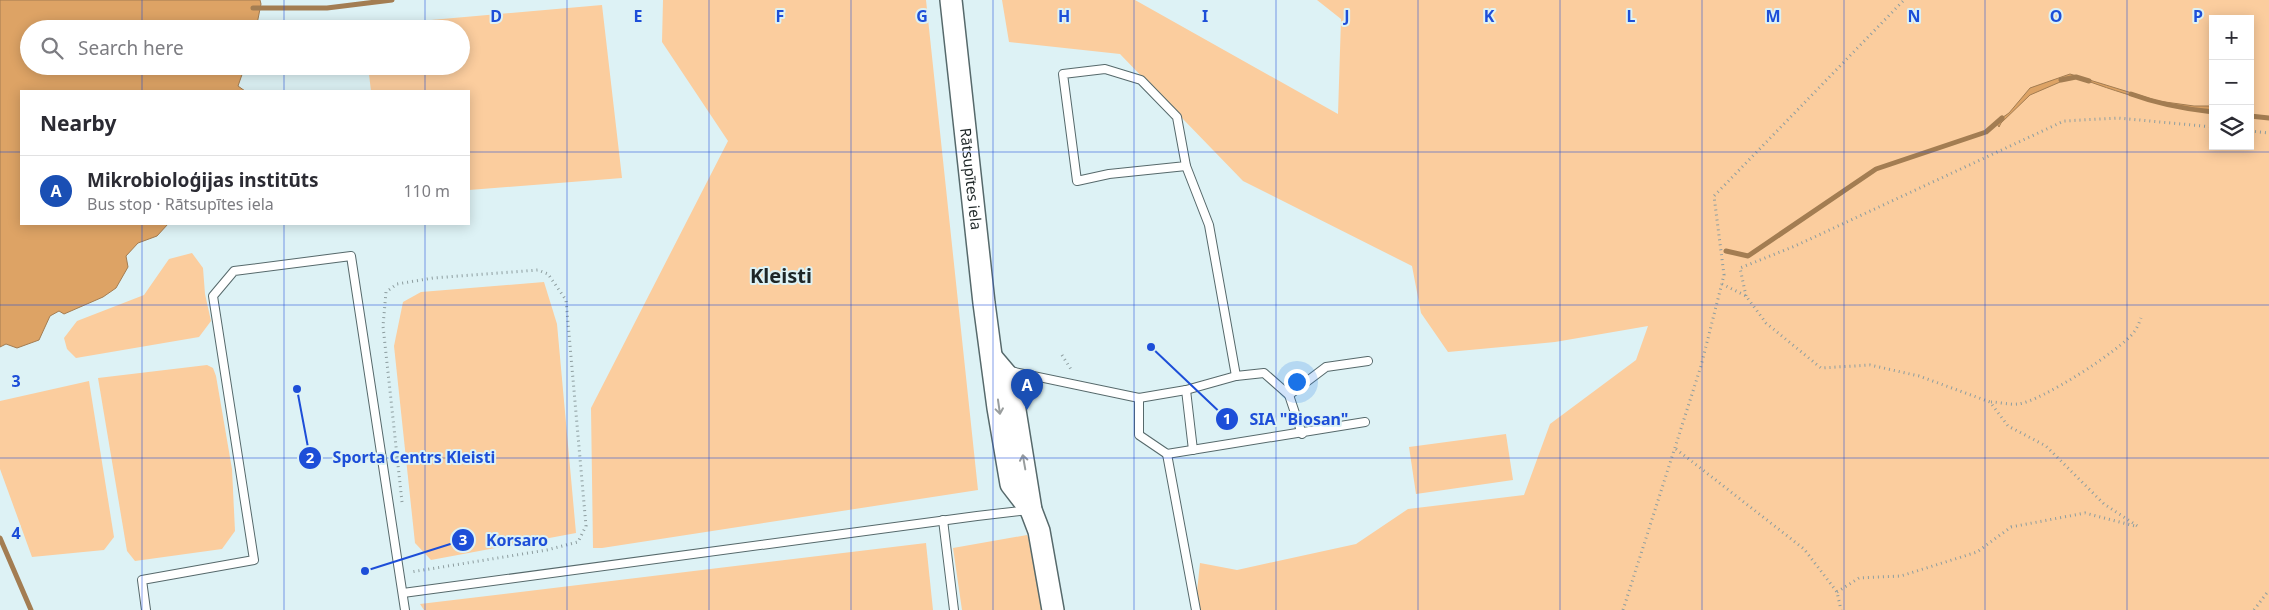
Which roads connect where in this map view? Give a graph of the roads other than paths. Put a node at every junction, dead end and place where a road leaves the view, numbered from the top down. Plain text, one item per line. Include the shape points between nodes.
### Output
1 (951, 0) edge
2 (1186, 166) junction
3 (993, 359) junction
4 (1368, 360) dead end
5 (1236, 376) junction
6 (1186, 390) junction
7 (1289, 395) junction
8 (1139, 398) junction
9 (1365, 422) dead end
10 (1302, 434) junction
11 (1193, 450) junction
12 (1167, 454) junction
13 (1031, 510) junction
14 (943, 520) junction
15 (403, 593) junction
16 (146, 610) edge
17 (405, 610) edge
18 (954, 610) edge
19 (1053, 610) edge
20 (1196, 610) edge

1 - 3 street, Rātsupītes iela
2 - 2 lane via 1109,174 1077,181 1063,74 1105,70 1141,80 1177,118
2 - 5 lane via 1209,226
3 - 8 lane via 1016,373
3 - 13 street, Rātsupītes iela via 1011,484
4 - 7 lane via 1326,367
5 - 6 lane
5 - 7 lane via 1264,373
6 - 8 lane
6 - 11 lane
7 - 10 lane
8 - 12 lane via 1139,435
9 - 10 lane
10 - 11 lane
11 - 12 lane
12 - 20 lane
13 - 14 lane
13 - 19 street, Rātsupītes iela via 1039,531
14 - 15 lane
14 - 18 lane
15 - 16 lane via 351,256 234,271 213,296 254,560 142,580
15 - 17 lane

